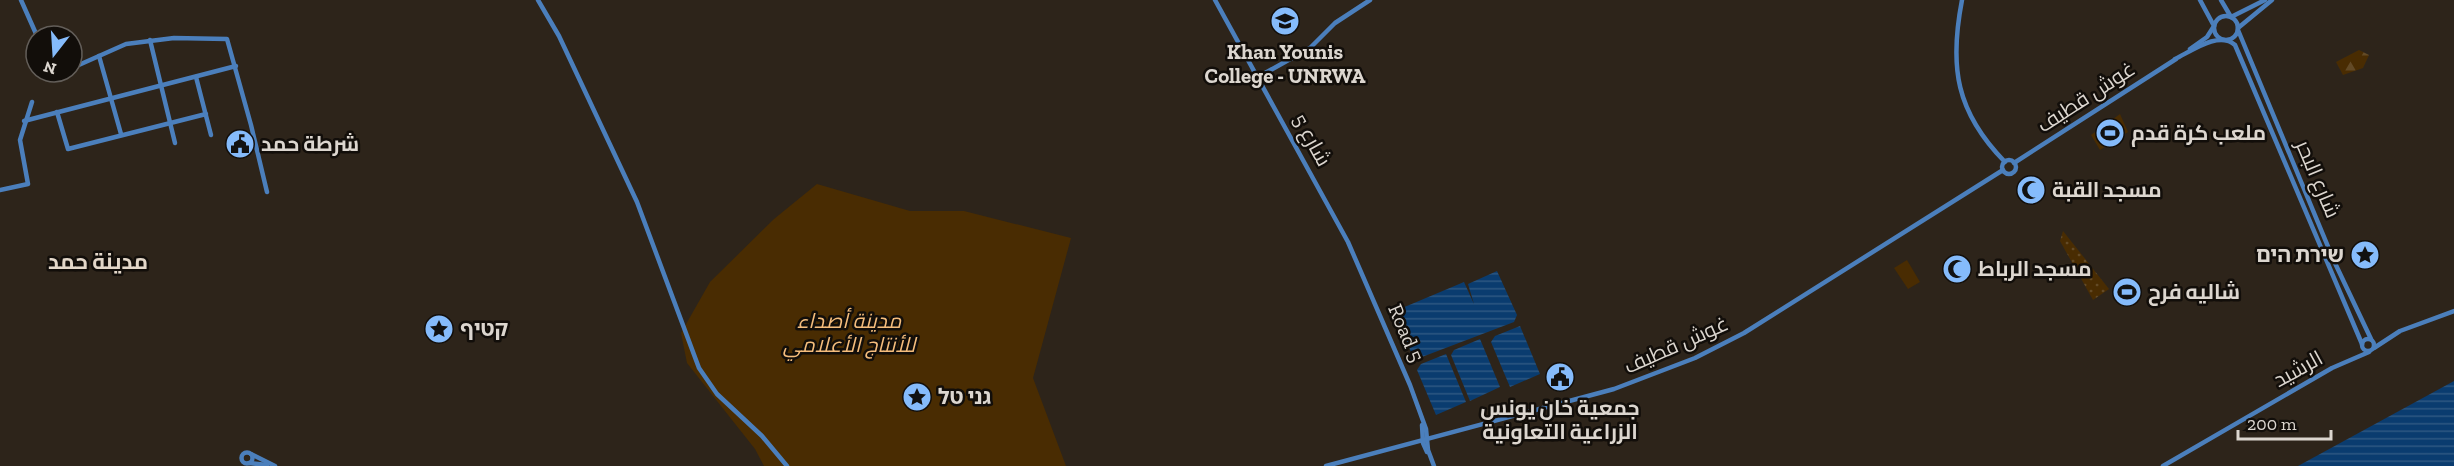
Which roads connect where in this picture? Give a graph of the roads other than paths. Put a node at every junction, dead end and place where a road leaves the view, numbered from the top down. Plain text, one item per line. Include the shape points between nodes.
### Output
1 (21, 0) edge
2 (538, 0) edge
3 (1215, 0) edge
4 (1370, 0) edge
5 (1962, 0) edge
6 (2200, 0) edge
7 (2221, 0) edge
8 (2265, 0) edge
9 (2272, 0) edge
10 (2231, 17) junction
11 (32, 24) edge
12 (2214, 26) junction
13 (2238, 29) junction
14 (2224, 39) junction
15 (150, 40) junction
16 (99, 56) junction
17 (2175, 59) junction
18 (84, 63) edge
19 (236, 66) junction
20 (196, 77) junction
21 (1258, 77) junction
22 (159, 86) junction
23 (111, 98) junction
24 (32, 102) dead end
25 (57, 112) junction
26 (206, 114) junction
27 (24, 121) junction
28 (169, 122) junction
29 (121, 134) junction
30 (211, 135) dead end
31 (175, 143) dead end
32 (2005, 162) junction
33 (2014, 163) junction
34 (2003, 170) junction
35 (0, 190) edge
36 (267, 192) dead end
37 (1358, 266) joint
38 (2454, 310) edge
39 (2386, 339) junction
40 (2372, 340) junction
41 (2362, 345) junction
42 (2372, 350) junction
43 (2357, 356) junction
44 (1425, 439) junction
45 (251, 454) junction
46 (246, 464) edge
47 (274, 466) edge
48 (787, 466) edge
49 (1326, 466) edge
50 (1434, 466) edge
51 (2163, 466) edge

1 - 11 main road
2 - 48 main road via 560,36 637,202 699,368 717,394
3 - 21 main road, شارع 5
4 - 21 main road via 1335,23 1310,48
5 - 32 main road via 1954,51 1963,98 1981,134
6 - 12 main road
7 - 10 main road
8 - 10 main road
9 - 13 main road
10 - 12 main road via 2220,17
10 - 13 main road
12 - 14 main road
12 - 17 main road, غوش قطيف via 2207,37
13 - 14 main road via 2232,38
13 - 40 main road, شارع البحر via 2334,261
14 - 17 main road, غوش قطيف
14 - 41 main road, شارع البحر via 2232,41 2239,53
15 - 16 main road via 126,44
15 - 19 main road via 227,39
15 - 22 main road
16 - 18 main road
16 - 23 main road
17 - 33 main road, غوش قطيف
19 - 20 main road
19 - 36 main road
20 - 22 main road
20 - 26 main road
21 - 37 main road, شارع 5
22 - 23 main road
22 - 28 main road
23 - 25 main road
23 - 29 main road
24 - 27 main road
25 - 27 main road
25 - 29 main road via 68,149
26 - 28 main road
26 - 30 main road
27 - 35 main road via 20,140 28,184
28 - 29 main road
28 - 31 main road
32 - 33 main road
32 - 34 main road
33 - 34 main road via 2013,173
34 - 44 main road, غوش قطيف via 1744,333 1695,358 1614,389
37 - 44 main road, Road 5 via 1406,374
38 - 39 main road, الرشيد
39 - 40 main road, الرشيد
39 - 42 main road, الرشيد
40 - 41 main road
40 - 42 main road, شارع البحر
41 - 42 main road
41 - 43 main road
42 - 43 main road, الرشيد
43 - 51 main road, الرشيد
44 - 49 main road, غوش قطيف
44 - 50 main road
45 - 46 main road via 252,459
45 - 46 main road via 244,453 242,459
45 - 47 main road
46 - 47 main road

